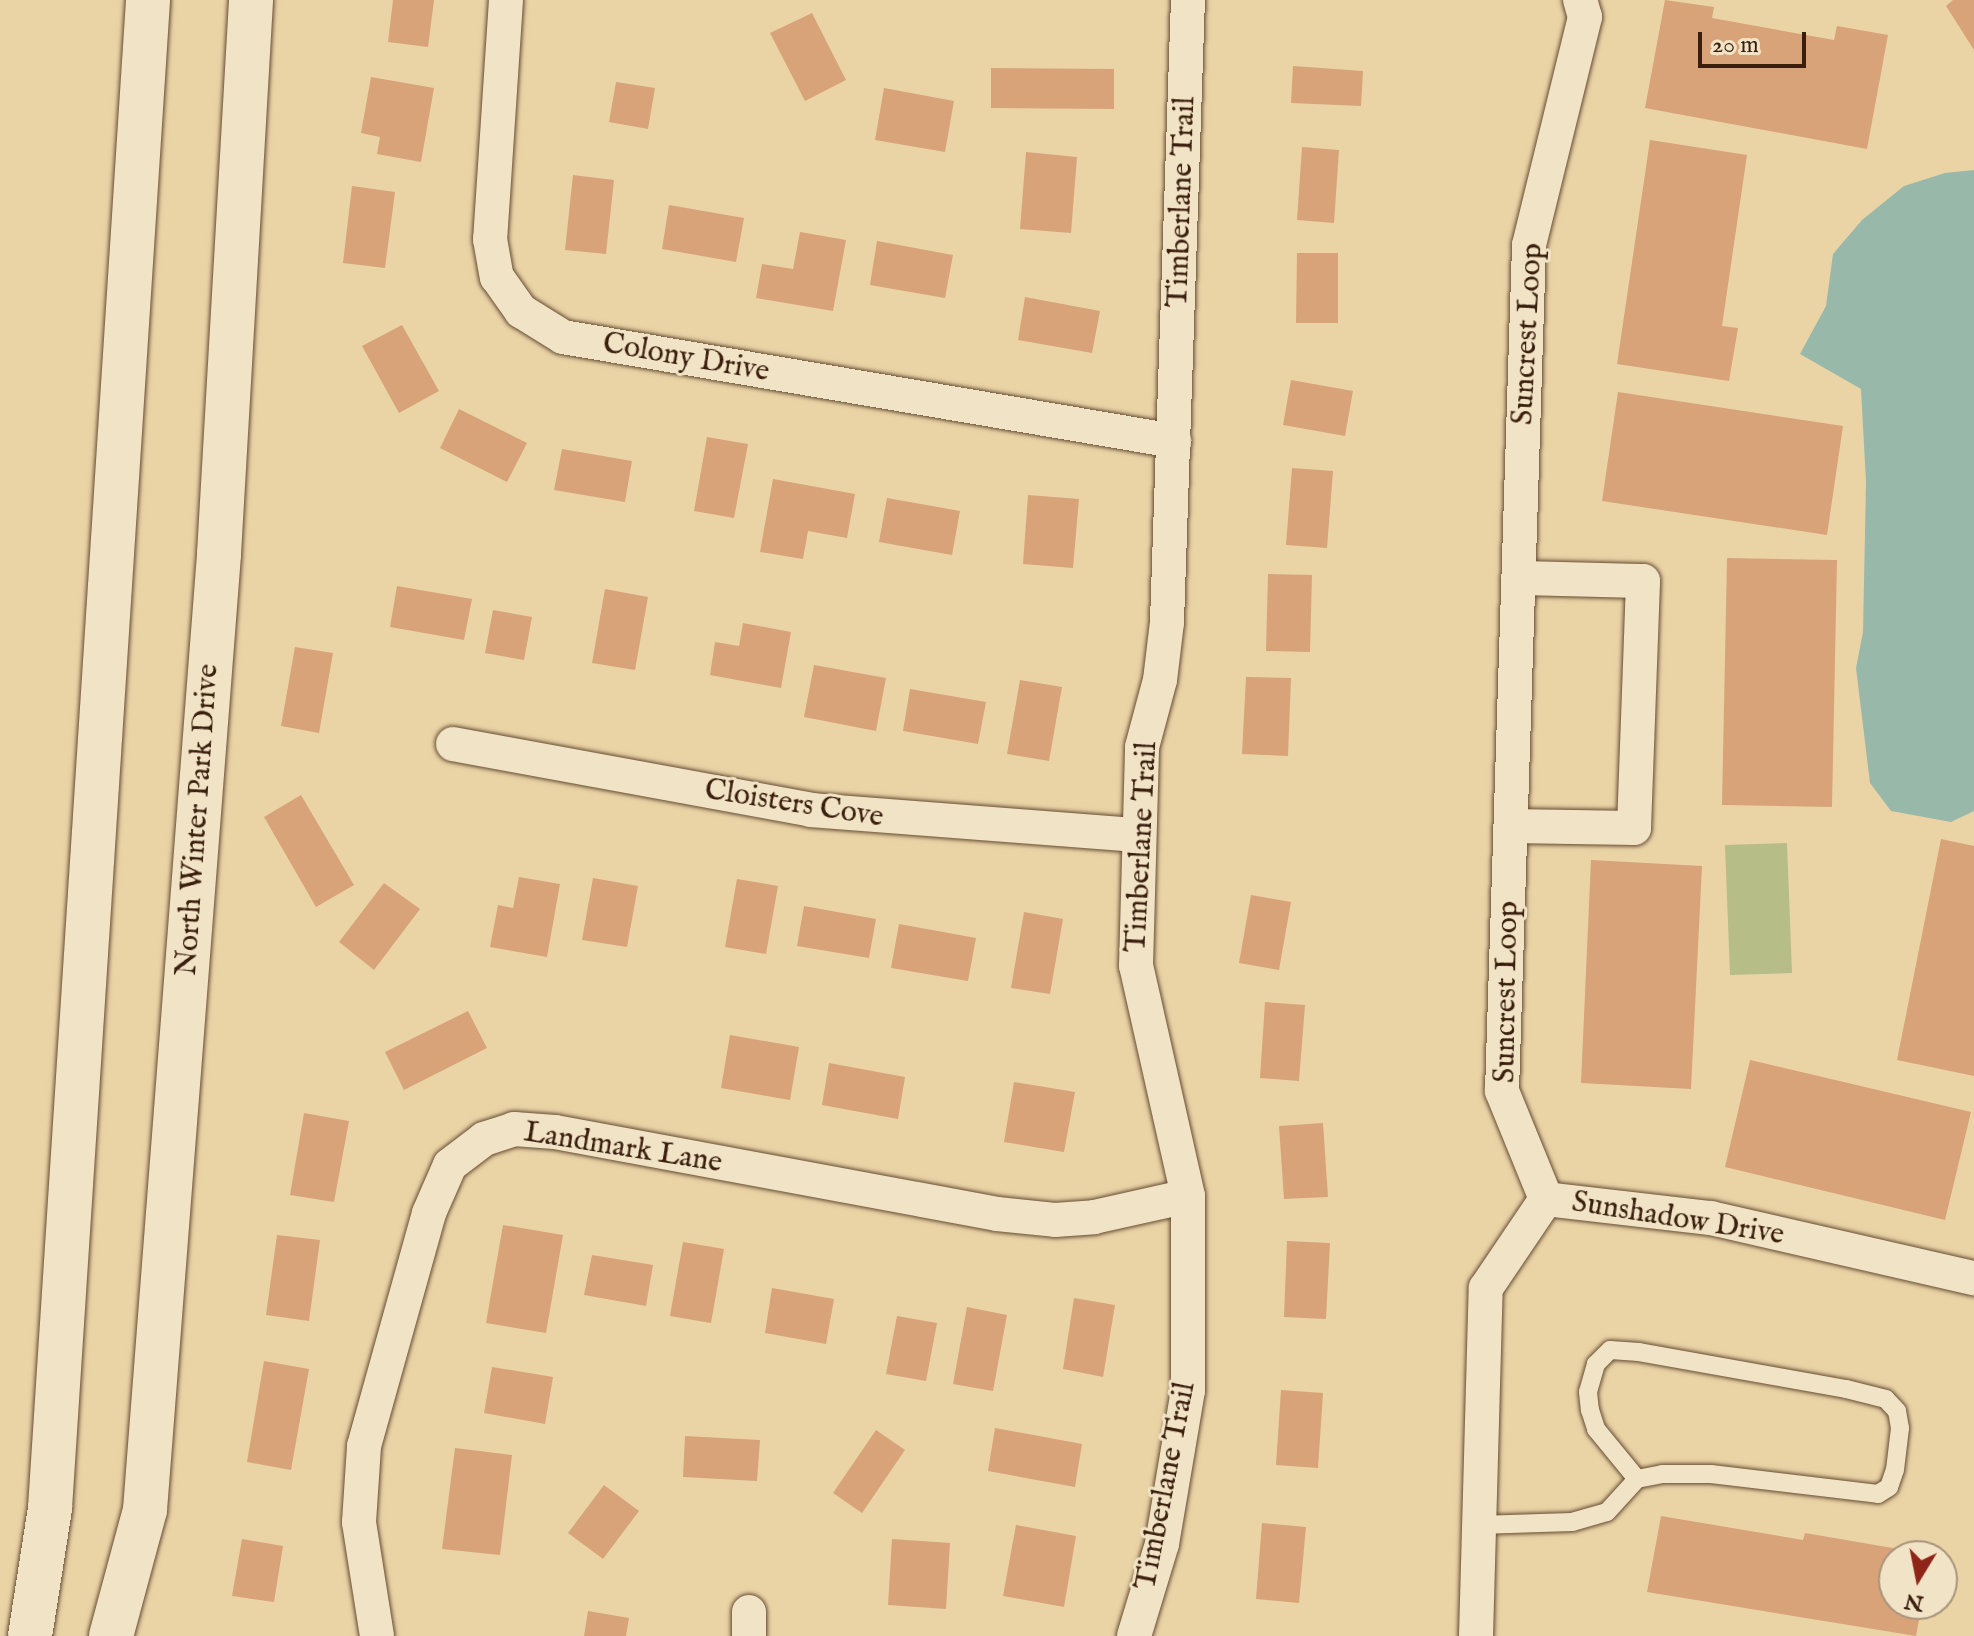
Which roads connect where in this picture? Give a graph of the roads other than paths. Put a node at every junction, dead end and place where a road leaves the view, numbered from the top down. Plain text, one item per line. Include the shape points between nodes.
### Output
1 (148, 0) edge
2 (251, 0) edge
3 (506, 0) edge
4 (1188, 0) edge
5 (1580, 0) edge
6 (1174, 441) junction
7 (1519, 578) junction
8 (453, 744) dead end
9 (1511, 826) junction
10 (1137, 835) junction
11 (1188, 1196) junction
12 (1546, 1199) junction
13 (1974, 1278) edge
14 (1637, 1479) junction
15 (1479, 1525) junction
16 (30, 1636) edge
17 (111, 1636) edge
18 (377, 1636) edge
19 (1134, 1636) edge
20 (1476, 1636) edge

1 - 16 street via 50,1508
2 - 17 street, North Winter Park Drive via 219,554 145,1510
3 - 6 street, Colony Drive via 490,239 497,277 521,311 563,337
4 - 6 street, Timberlane Trail
5 - 7 street, Suncrest Loop via 1585,17 1529,245
6 - 10 street, Timberlane Trail via 1167,622 1160,680 1142,747
7 - 9 street, Suncrest Loop
7 - 9 street via 1643,581 1634,828
8 - 10 street, Cloisters Cove via 811,810
9 - 12 street, Suncrest Loop via 1502,1091
10 - 11 street, Timberlane Trail via 1136,966
11 - 18 street, Landmark Lane via 1055,1220 997,1214 555,1132 514,1129 484,1139 450,1165 429,1213 364,1446 359,1522
11 - 19 street, Timberlane Trail via 1188,1391 1162,1544
12 - 13 street, Sunshadow Drive via 1711,1218
12 - 15 street, Sunshadow Drive via 1486,1288
14 - 14 lane via 1711,1474 1878,1494 1889,1487 1895,1470 1897,1411 1886,1399 1846,1389 1610,1350 1596,1364 1588,1392 1590,1410 1596,1429
14 - 15 lane via 1607,1512 1572,1522
15 - 20 street, Sunshadow Drive

